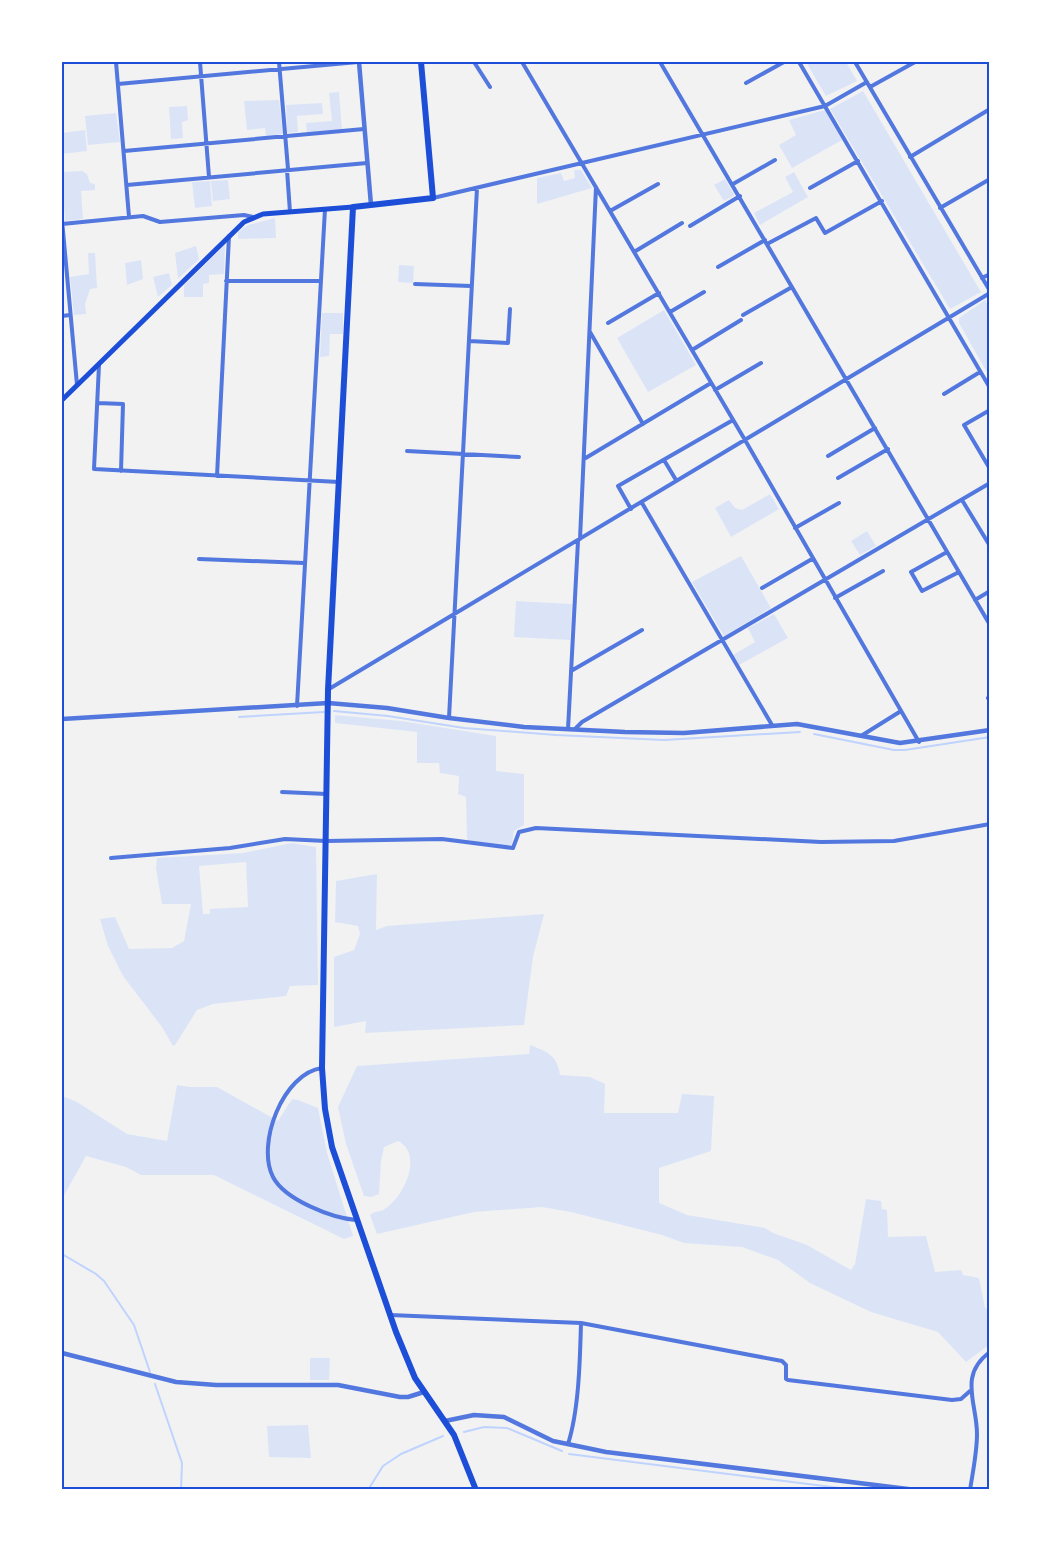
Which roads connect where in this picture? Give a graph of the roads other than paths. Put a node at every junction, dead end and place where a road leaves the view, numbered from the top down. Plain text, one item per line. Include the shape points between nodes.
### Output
1 (116, 62) edge
2 (200, 62) edge
3 (279, 62) edge
4 (358, 62) edge
5 (421, 62) edge
6 (474, 62) edge
7 (522, 62) edge
8 (660, 62) edge
9 (784, 62) edge
10 (799, 62) edge
11 (855, 62) edge
12 (915, 62) edge
13 (279, 69) junction
14 (201, 76) junction
15 (867, 82) junction
16 (746, 83) dead end
17 (118, 84) junction
18 (490, 87) dead end
19 (870, 87) junction
20 (825, 105) junction
21 (990, 109) edge
22 (364, 129) junction
23 (703, 135) junction
24 (285, 136) junction
25 (206, 143) junction
26 (124, 151) junction
27 (910, 157) junction
28 (775, 160) dead end
29 (858, 161) junction
30 (367, 163) junction
31 (582, 163) junction
32 (287, 169) junction
33 (209, 177) junction
34 (990, 179) edge
35 (128, 184) junction
36 (658, 184) dead end
37 (733, 184) junction
38 (596, 186) junction
39 (477, 188) junction
40 (810, 188) dead end
41 (740, 196) junction
42 (433, 198) junction
43 (882, 201) junction
44 (371, 205) junction
45 (353, 207) junction
46 (940, 208) junction
47 (325, 209) junction
48 (610, 211) junction
49 (290, 212) junction
50 (129, 217) junction
51 (253, 217) junction
52 (62, 220) edge
53 (62, 224) edge
54 (682, 224) dead end
55 (690, 226) dead end
56 (230, 235) junction
57 (766, 242) junction
58 (634, 252) junction
59 (718, 267) dead end
60 (990, 274) edge
61 (982, 278) junction
62 (226, 281) junction
63 (320, 281) junction
64 (415, 284) dead end
65 (471, 286) junction
66 (792, 287) junction
67 (704, 292) dead end
68 (990, 292) edge
69 (659, 293) junction
70 (510, 309) dead end
71 (670, 312) junction
72 (70, 315) junction
73 (62, 316) edge
74 (949, 317) junction
75 (608, 323) dead end
76 (590, 331) junction
77 (469, 341) junction
78 (692, 350) junction
79 (99, 363) junction
80 (761, 363) dead end
81 (981, 372) junction
82 (846, 378) junction
83 (711, 383) junction
84 (77, 386) junction
85 (990, 388) edge
86 (716, 390) junction
87 (944, 394) dead end
88 (62, 400) edge
89 (98, 403) junction
90 (990, 410) edge
91 (733, 420) junction
92 (643, 424) junction
93 (876, 428) junction
94 (745, 440) junction
95 (888, 449) junction
96 (407, 451) dead end
97 (462, 453) junction
98 (828, 456) dead end
99 (519, 457) dead end
100 (584, 459) junction
101 (664, 460) junction
102 (990, 469) edge
103 (121, 471) junction
104 (217, 476) junction
105 (838, 478) dead end
106 (309, 480) junction
107 (676, 480) junction
108 (340, 482) junction
109 (990, 483) edge
110 (962, 500) junction
111 (839, 502) dead end
112 (642, 503) junction
113 (631, 509) junction
114 (928, 520) junction
115 (795, 528) junction
116 (579, 541) junction
117 (990, 546) edge
118 (947, 552) junction
119 (199, 559) dead end
120 (812, 560) junction
121 (304, 563) junction
122 (883, 571) dead end
123 (959, 572) junction
124 (824, 580) junction
125 (762, 588) dead end
126 (990, 591) edge
127 (835, 598) junction
128 (975, 600) junction
129 (454, 616) junction
130 (990, 625) edge
131 (642, 630) dead end
132 (723, 641) junction
133 (571, 671) junction
134 (328, 690) junction
135 (328, 703) junction
136 (297, 705) junction
137 (901, 711) junction
138 (449, 718) junction
139 (62, 719) edge
140 (772, 725) junction
141 (568, 729) junction
142 (575, 730) junction
143 (990, 730) edge
144 (860, 737) junction
145 (919, 742) junction
146 (282, 792) dead end
147 (327, 794) junction
148 (990, 824) edge
149 (326, 841) junction
150 (111, 858) dead end
151 (322, 1068) junction
152 (356, 1220) junction
153 (390, 1315) junction
154 (581, 1323) junction
155 (990, 1352) edge
156 (62, 1353) edge
157 (970, 1391) junction
158 (424, 1392) junction
159 (445, 1421) junction
160 (568, 1445) junction
161 (476, 1490) edge
162 (916, 1490) edge
163 (970, 1490) edge

1 - 17 street
2 - 14 street
3 - 13 street
4 - 13 street
4 - 22 street
5 - 42 main road
6 - 18 street
7 - 31 street
8 - 23 street
9 - 16 street
10 - 20 street
11 - 15 street
12 - 19 street
13 - 14 street
13 - 24 street
14 - 17 street
14 - 25 street
15 - 19 street
15 - 20 street
17 - 26 street
19 - 27 street
20 - 23 street
20 - 29 street
21 - 27 street
22 - 24 street
22 - 30 street
23 - 31 street
23 - 37 street
24 - 25 street
24 - 32 street
25 - 26 street
25 - 33 street
26 - 35 street
27 - 46 street
28 - 37 street
29 - 40 street
29 - 43 street
30 - 32 street
30 - 44 street
31 - 38 street
31 - 39 street
32 - 33 street
32 - 49 street
33 - 35 street
34 - 46 street
35 - 50 street
36 - 48 street
37 - 41 street
38 - 48 street
38 - 76 street
39 - 42 street
39 - 65 street
41 - 55 street
41 - 57 street
42 - 44 main road
43 - 57 street via 825,233 816,218
43 - 74 street
44 - 45 main road
45 - 47 main road
45 - 108 main road
46 - 61 street
47 - 49 main road
47 - 63 street
48 - 58 street
49 - 51 main road
50 - 51 street via 143,216 160,222
50 - 53 street
51 - 56 main road
52 - 53 street
53 - 72 street
54 - 58 street
56 - 62 street
56 - 79 main road
57 - 59 street
57 - 66 street
58 - 69 street
60 - 61 street
61 - 68 street
62 - 63 street
62 - 104 street
63 - 106 street
64 - 65 street
65 - 77 street
66 - 78 street
66 - 82 street
67 - 71 street
68 - 74 street
69 - 71 street
69 - 75 street
70 - 77 street via 508,342
71 - 78 street
72 - 73 street
72 - 84 street
74 - 81 street
74 - 82 street
76 - 92 street
76 - 100 street
77 - 97 street
78 - 83 street
79 - 84 main road
79 - 89 street
80 - 86 street
81 - 85 street
81 - 87 street
82 - 93 street
82 - 94 street
83 - 86 street
83 - 92 street
84 - 88 main road
86 - 91 street
89 - 103 street via 123,404
89 - 103 street via 94,469
90 - 102 street via 964,425
91 - 94 street
91 - 101 street
92 - 100 street
93 - 95 street
93 - 98 street
94 - 107 street
94 - 115 street
95 - 105 street
95 - 114 street
96 - 97 street
97 - 99 street
97 - 129 street
100 - 116 street
101 - 107 street
101 - 113 street via 618,486
103 - 104 street
104 - 106 street
106 - 108 street
106 - 121 street
107 - 112 street
108 - 134 main road
109 - 110 street
110 - 114 street
110 - 117 street
111 - 115 street
112 - 113 street
112 - 132 street
113 - 116 street
114 - 118 street
114 - 124 street
115 - 120 street
116 - 129 street
116 - 133 street
118 - 123 street
118 - 123 street via 911,572 922,591
119 - 121 street
120 - 124 street
120 - 125 street
121 - 136 street
122 - 127 street
123 - 128 street
124 - 127 street
124 - 132 street
126 - 128 street
127 - 137 street
128 - 130 street
129 - 134 street
129 - 138 street
131 - 133 street
132 - 140 street
132 - 142 street via 582,722
133 - 141 street
134 - 135 main road
135 - 136 street
135 - 138 street
135 - 147 main road
136 - 139 street
137 - 144 street
137 - 145 street
138 - 141 street
140 - 142 street via 675,733
140 - 144 street via 807,726
141 - 142 street
143 - 145 street
144 - 145 street via 893,743
146 - 147 street
147 - 149 main road
148 - 149 street via 894,841 766,840 536,828 519,832 513,848 442,839
149 - 150 street via 285,839
149 - 151 main road
151 - 152 main road via 332,1146
151 - 152 street via 302,1076 278,1107 268,1146 270,1171 279,1185 310,1207
152 - 153 main road
153 - 154 street
153 - 158 main road
154 - 157 street via 782,1360 788,1380 952,1400
154 - 160 street via 576,1403
155 - 157 street via 975,1368
156 - 158 street via 190,1384 338,1385 400,1397
157 - 163 street via 977,1426
158 - 159 main road
159 - 160 street via 474,1415 504,1417
159 - 161 main road
160 - 162 street

